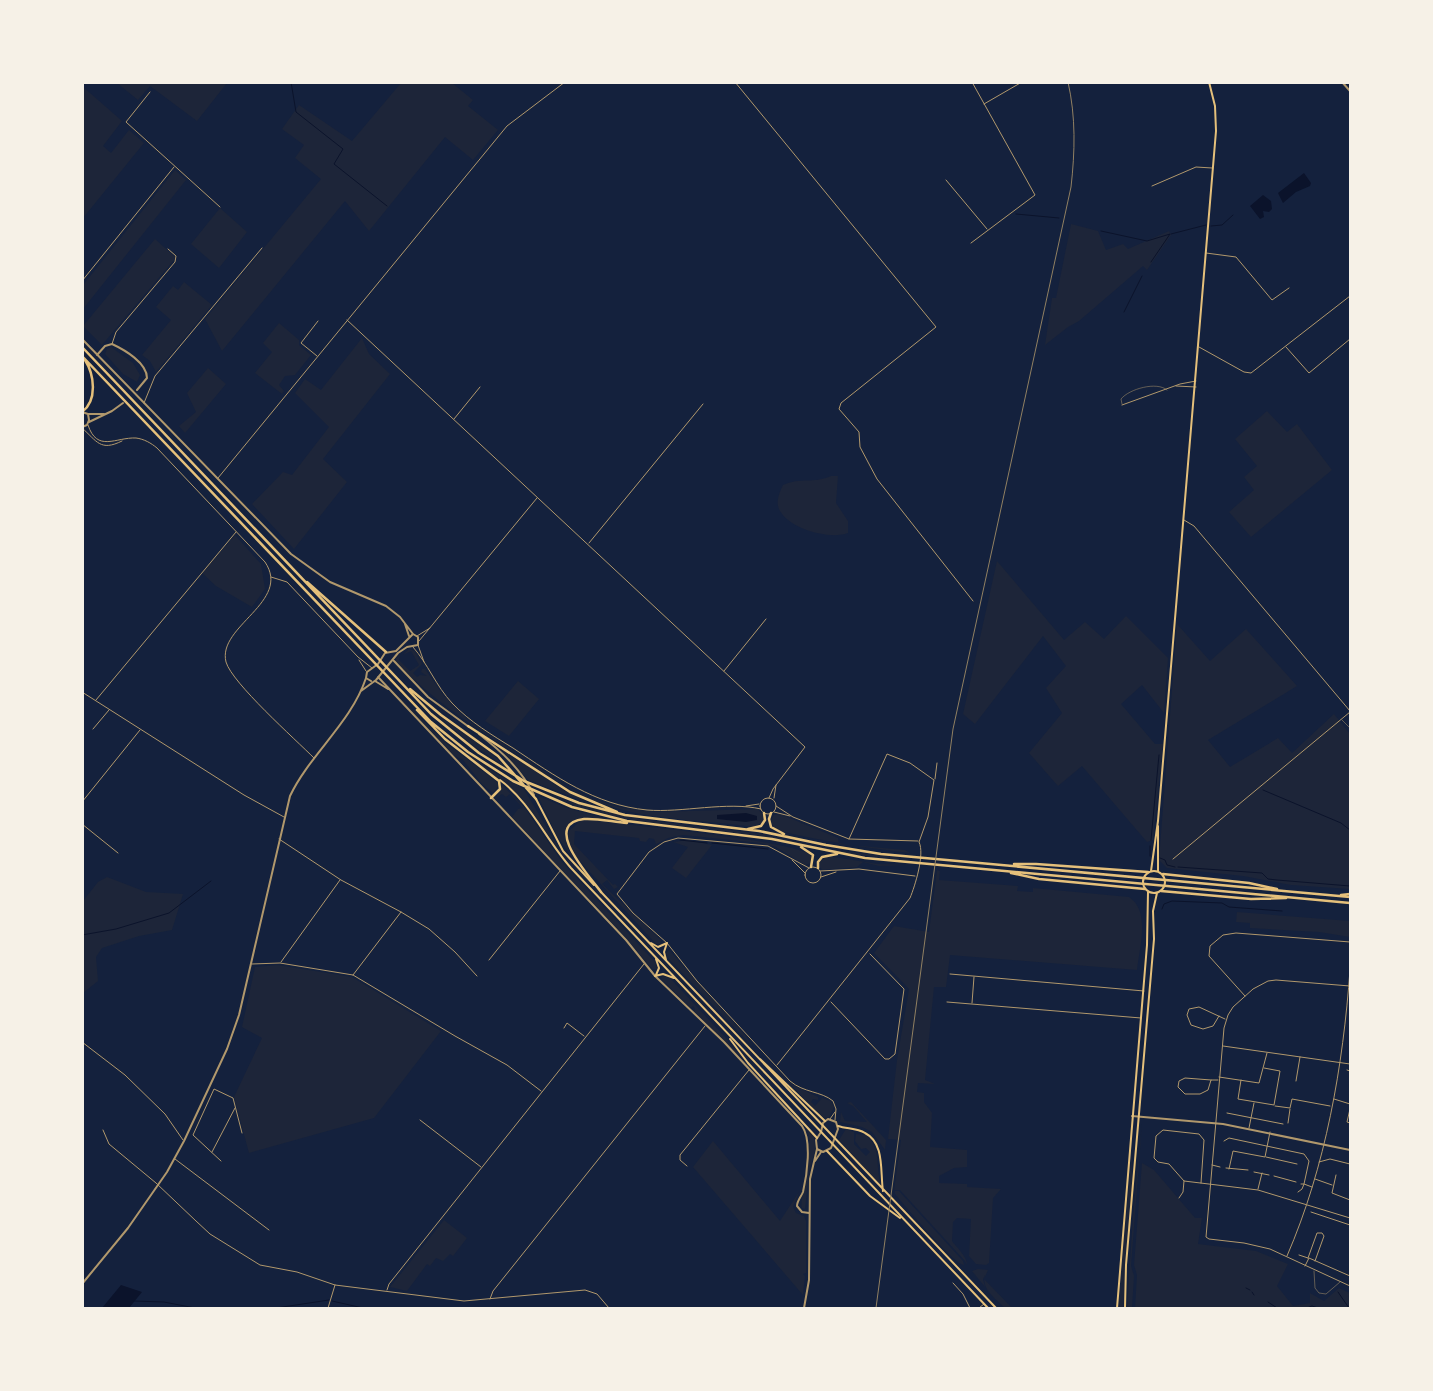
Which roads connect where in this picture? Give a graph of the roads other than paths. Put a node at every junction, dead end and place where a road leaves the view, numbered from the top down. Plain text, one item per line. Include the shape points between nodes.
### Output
1 (566, 82) edge
2 (735, 82) edge
3 (972, 82) edge
4 (1022, 82) edge
5 (1210, 82) edge
6 (1342, 82) edge
7 (1350, 91) edge
8 (150, 92) dead end
9 (984, 104) junction
10 (175, 167) junction
11 (1213, 168) junction
12 (946, 180) dead end
13 (1152, 186) dead end
14 (220, 207) dead end
15 (988, 230) junction
16 (970, 243) dead end
17 (262, 248) dead end
18 (168, 249) dead end
19 (1206, 253) junction
20 (82, 281) edge
21 (1289, 288) dead end
22 (1350, 296) edge
23 (347, 320) junction
24 (318, 321) dead end
25 (82, 339) edge
26 (1350, 339) edge
27 (112, 344) junction
28 (1199, 346) junction
29 (1286, 346) junction
30 (82, 348) edge
31 (97, 355) junction
32 (82, 356) edge
33 (317, 356) junction
34 (1196, 381) junction
35 (1176, 386) junction
36 (1196, 387) junction
37 (480, 388) dead end
38 (137, 390) dead end
39 (1166, 390) junction
40 (122, 402) dead end
41 (144, 403) junction
42 (703, 404) dead end
43 (1122, 406) joint
44 (82, 412) edge
45 (88, 414) junction
46 (106, 414) junction
47 (454, 419) junction
48 (89, 423) junction
49 (82, 427) edge
50 (125, 439) junction
51 (218, 479) junction
52 (538, 498) junction
53 (1184, 520) junction
54 (237, 531) junction
55 (588, 544) junction
56 (297, 573) junction
57 (270, 577) junction
58 (974, 601) dead end
59 (766, 619) dead end
60 (404, 622) junction
61 (432, 627) junction
62 (413, 634) junction
63 (409, 636) junction
64 (417, 636) junction
65 (407, 640) junction
66 (419, 641) junction
67 (418, 645) junction
68 (412, 647) junction
69 (386, 652) junction
70 (391, 652) junction
71 (358, 657) junction
72 (395, 658) junction
73 (394, 661) junction
74 (424, 663) junction
75 (372, 668) junction
76 (724, 671) junction
77 (366, 673) junction
78 (378, 677) junction
79 (366, 678) junction
80 (373, 681) junction
81 (401, 682) junction
82 (390, 690) junction
83 (82, 692) edge
84 (360, 692) junction
85 (96, 701) junction
86 (409, 701) junction
87 (109, 709) junction
88 (1350, 711) edge
89 (1342, 718) junction
90 (468, 726) junction
91 (1350, 728) edge
92 (93, 729) dead end
93 (141, 730) junction
94 (314, 759) junction
95 (937, 762) dead end
96 (493, 776) junction
97 (934, 780) junction
98 (776, 784) junction
99 (491, 798) junction
100 (769, 798) junction
101 (536, 800) junction
102 (773, 800) junction
103 (82, 802) edge
104 (761, 802) junction
105 (776, 806) junction
106 (743, 807) junction
107 (761, 809) junction
108 (764, 813) junction
109 (773, 813) junction
110 (625, 815) junction
111 (284, 817) junction
112 (793, 817) junction
113 (1158, 821) junction
114 (635, 823) junction
115 (82, 824) edge
116 (740, 829) junction
117 (793, 838) junction
118 (279, 839) junction
119 (849, 839) junction
120 (919, 842) junction
121 (1155, 842) junction
122 (795, 844) junction
123 (1158, 847) junction
124 (118, 853) dead end
125 (842, 854) junction
126 (792, 859) junction
127 (1174, 859) dead end
128 (1008, 865) junction
129 (810, 867) junction
130 (560, 870) junction
131 (819, 870) junction
132 (839, 871) junction
133 (1149, 871) junction
134 (1159, 871) junction
135 (1008, 872) junction
136 (805, 873) junction
137 (1162, 874) junction
138 (916, 876) junction
139 (820, 877) junction
140 (341, 880) junction
141 (1145, 889) junction
142 (1285, 891) junction
143 (600, 892) junction
144 (1148, 892) junction
145 (1159, 892) junction
146 (1350, 896) edge
147 (1292, 898) junction
148 (1350, 903) edge
149 (401, 912) junction
150 (647, 941) junction
151 (1350, 942) edge
152 (667, 944) junction
153 (1148, 945) junction
154 (1154, 945) junction
155 (869, 952) junction
156 (655, 957) junction
157 (489, 960) dead end
158 (667, 962) junction
159 (280, 963) junction
160 (251, 964) junction
161 (645, 964) junction
162 (1350, 970) edge
163 (950, 974) dead end
164 (353, 975) junction
165 (477, 976) dead end
166 (655, 976) junction
167 (974, 976) junction
168 (676, 979) junction
169 (1350, 986) edge
170 (1144, 991) junction
171 (1245, 996) junction
172 (830, 1001) junction
173 (947, 1002) dead end
174 (972, 1004) junction
175 (1218, 1016) junction
176 (1141, 1018) junction
177 (1226, 1019) junction
178 (705, 1026) junction
179 (564, 1028) dead end
180 (726, 1033) junction
181 (585, 1037) junction
182 (82, 1042) edge
183 (1222, 1046) junction
184 (754, 1054) junction
185 (1268, 1054) dead end
186 (1300, 1056) junction
187 (1339, 1062) junction
188 (1350, 1064) edge
189 (777, 1066) junction
190 (1264, 1068) junction
191 (749, 1070) junction
192 (1347, 1070) dead end
193 (1350, 1071) edge
194 (1219, 1077) junction
195 (1211, 1080) junction
196 (1219, 1080) junction
197 (1241, 1080) junction
198 (1296, 1081) dead end
199 (210, 1087) junction
200 (214, 1089) junction
201 (1134, 1090) junction
202 (1141, 1091) junction
203 (542, 1092) junction
204 (1333, 1099) junction
205 (1255, 1102) junction
206 (1350, 1104) edge
207 (1274, 1105) junction
208 (1331, 1106) junction
209 (236, 1107) junction
210 (1290, 1108) junction
211 (1350, 1109) edge
212 (835, 1111) junction
213 (1227, 1113) dead end
214 (1132, 1116) junction
215 (1138, 1116) junction
216 (1252, 1117) junction
217 (830, 1119) junction
218 (420, 1120) dead end
219 (825, 1121) junction
220 (834, 1121) junction
221 (1215, 1123) junction
222 (1288, 1123) dead end
223 (1350, 1123) edge
224 (1283, 1124) dead end
225 (838, 1126) junction
226 (1250, 1128) junction
227 (103, 1130) dead end
228 (188, 1132) junction
229 (1270, 1132) junction
230 (242, 1133) dead end
231 (193, 1135) junction
232 (817, 1138) junction
233 (184, 1141) junction
234 (1224, 1141) dead end
235 (1130, 1143) junction
236 (1137, 1144) junction
237 (1322, 1144) junction
238 (1267, 1146) junction
239 (817, 1149) junction
240 (827, 1151) junction
241 (1350, 1151) edge
242 (212, 1152) junction
243 (821, 1152) junction
244 (1264, 1157) junction
245 (175, 1158) junction
246 (222, 1161) dead end
247 (1319, 1161) junction
248 (814, 1163) junction
249 (1297, 1164) dead end
250 (1350, 1164) edge
251 (1212, 1165) junction
252 (687, 1166) dead end
253 (1220, 1167) dead end
254 (482, 1168) junction
255 (1226, 1168) dead end
256 (1229, 1169) junction
257 (1248, 1170) dead end
258 (1254, 1172) dead end
259 (1262, 1173) junction
260 (1269, 1175) dead end
261 (1336, 1175) dead end
262 (1274, 1176) dead end
263 (1314, 1179) junction
264 (1184, 1181) junction
265 (1201, 1182) junction
266 (1296, 1182) dead end
267 (1210, 1183) junction
268 (1302, 1184) junction
269 (1334, 1185) junction
270 (158, 1186) junction
271 (1312, 1186) junction
272 (1258, 1190) junction
273 (884, 1192) junction
274 (1298, 1192) dead end
275 (1179, 1198) dead end
276 (1350, 1200) edge
277 (1307, 1203) junction
278 (1311, 1212) dead end
279 (809, 1213) junction
280 (1350, 1218) edge
281 (902, 1220) junction
282 (1350, 1225) edge
283 (1320, 1228) dead end
284 (269, 1230) dead end
285 (1318, 1232) junction
286 (1299, 1255) dead end
287 (1286, 1256) junction
288 (1308, 1258) junction
289 (1315, 1261) junction
290 (1305, 1266) junction
291 (1314, 1271) junction
292 (963, 1274) junction
293 (1350, 1276) edge
294 (959, 1278) junction
295 (1340, 1282) junction
296 (953, 1283) dead end
297 (82, 1284) edge
298 (335, 1285) junction
299 (1350, 1286) edge
300 (386, 1292) junction
301 (490, 1300) junction
302 (984, 1304) junction
303 (328, 1308) edge
304 (609, 1308) edge
305 (804, 1308) edge
306 (970, 1308) edge
307 (979, 1308) edge
308 (988, 1308) edge
309 (996, 1308) edge
310 (1117, 1308) edge
311 (1125, 1308) edge

1 - 23 street via 507,126
2 - 58 street via 936,327 841,403 839,409 859,432 860,447 877,479
3 - 9 street
4 - 9 street
5 - 11 main road via 1216,119
6 - 7 street
8 - 10 street via 126,122
9 - 15 street via 1035,195
10 - 14 street
10 - 20 street
11 - 13 street via 1196,167
11 - 19 main road
12 - 15 street
15 - 16 street
17 - 41 street via 154,376
18 - 27 street via 176,256 175,262 116,332
19 - 21 street via 1236,256 1272,300
19 - 28 main road
22 - 29 street
23 - 33 street
23 - 47 street
24 - 33 street via 301,342
25 - 31 street
26 - 29 street via 1309,373
27 - 31 street via 105,346
27 - 38 street via 145,368 147,378
28 - 29 street via 1248,374
28 - 34 main road
30 - 56 highway
31 - 41 street
32 - 44 highway via 94,386
32 - 86 highway
33 - 51 street
34 - 35 street
34 - 36 main road
35 - 36 street
35 - 39 street
36 - 53 main road
37 - 47 street
39 - 43 street
39 - 43 lane via 1155,384 1122,397
40 - 46 street
41 - 51 street
42 - 55 street
44 - 45 street
45 - 46 street
45 - 48 street
46 - 48 street
47 - 52 street
48 - 49 street
48 - 50 street via 92,434 100,441
49 - 50 street via 100,445
50 - 54 street via 141,439 157,448
51 - 60 street via 278,542 307,567 333,584 386,606
52 - 55 street
52 - 61 street
53 - 88 street via 1194,526
53 - 113 main road
54 - 57 street via 265,562
54 - 85 street
55 - 76 street
56 - 69 highway
56 - 81 highway
57 - 71 street via 287,582
57 - 94 street via 266,594 229,644 226,662 240,683
59 - 76 street
60 - 62 street
60 - 63 street
61 - 64 street
61 - 66 street
62 - 63 street
62 - 64 street
63 - 65 street
64 - 66 street
65 - 68 street
65 - 70 street
66 - 67 street
67 - 68 street
67 - 74 street
68 - 72 street via 404,649
68 - 74 street
69 - 70 street
69 - 75 street
70 - 72 street
71 - 75 street
71 - 77 street
72 - 73 street
73 - 78 street
73 - 90 street via 428,697
74 - 106 street via 444,694 468,717 587,794 621,806 656,811
75 - 77 street
76 - 98 street via 805,747
77 - 79 street
78 - 80 street
78 - 82 street
79 - 80 street
79 - 84 street
80 - 82 street
80 - 84 street
81 - 101 highway via 488,747
81 - 110 highway via 454,734 502,768 564,797
82 - 99 street
83 - 85 street
84 - 94 street
85 - 87 street
86 - 96 highway via 441,736
86 - 114 highway via 452,740 513,781 572,807
87 - 92 street
87 - 93 street
88 - 89 street
89 - 91 lane
89 - 127 street
90 - 101 street via 518,770
90 - 110 highway via 570,792
93 - 103 street
93 - 111 street
94 - 111 street via 294,788
95 - 97 street
96 - 99 highway via 500,786
96 - 156 main road via 522,801 560,856
97 - 119 street via 923,770 887,754
97 - 120 street via 928,817
98 - 100 street
98 - 102 street
99 - 130 street
100 - 102 street
100 - 104 street
101 - 143 main road via 563,851
102 - 105 street
104 - 106 street
104 - 107 street
105 - 109 street
105 - 112 street
106 - 107 street
107 - 108 street
108 - 109 street
108 - 116 highway via 765,820 760,827
109 - 112 street
109 - 117 highway via 769,819 771,827
110 - 116 highway
111 - 118 street
112 - 119 street
113 - 121 main road
113 - 123 main road
114 - 122 highway
114 - 143 highway via 583,819 568,830 566,841 570,851
115 - 124 street
116 - 117 highway
117 - 128 highway via 844,849
118 - 140 street
118 - 160 street
119 - 120 street
120 - 138 street
121 - 123 main road
121 - 133 main road
122 - 125 highway
122 - 129 highway via 811,852 814,858
123 - 134 main road
125 - 131 highway via 823,856 819,860
125 - 135 highway
126 - 129 street
126 - 136 street
126 - 152 street via 768,846 696,838 672,839 656,846 617,895
128 - 133 highway
128 - 142 highway
129 - 131 street
129 - 136 street
130 - 157 street
130 - 161 street
131 - 132 street
131 - 139 street
132 - 138 street via 859,869
132 - 139 street
133 - 134 main road
133 - 141 main road via 1142,882
134 - 137 main road
135 - 141 highway via 1040,879
135 - 147 highway
136 - 139 street via 806,880 811,882
137 - 142 highway via 1249,883
137 - 145 main road via 1165,885
138 - 155 street via 910,898
140 - 149 street
140 - 159 street
141 - 144 main road
142 - 146 highway
143 - 150 main road
144 - 145 main road
144 - 153 main road
145 - 147 highway
145 - 154 main road via 1153,911
147 - 148 highway
149 - 164 street
149 - 165 street via 442,940
150 - 152 main road via 658,946
150 - 158 main road
151 - 171 street via 1236,933 1223,935 1210,946 1209,956
152 - 158 main road via 664,954
152 - 189 street
153 - 154 main road
153 - 170 main road
154 - 202 main road
155 - 172 street
155 - 172 street via 904,990 895,1054 886,1059
156 - 166 main road via 659,968
156 - 168 main road
158 - 184 main road
159 - 160 street
159 - 164 street
160 - 199 street via 235,1027
161 - 166 street
161 - 181 street
162 - 169 street
163 - 167 street
164 - 203 street via 507,1065
166 - 168 main road via 666,974
166 - 178 street
167 - 170 street
167 - 174 street
168 - 180 main road
169 - 171 street via 1274,980 1259,985
169 - 187 street
170 - 176 main road
171 - 177 street
172 - 189 street
173 - 174 street
174 - 176 street
175 - 175 street via 1196,1006 1189,1009 1187,1015 1191,1025 1203,1029 1213,1026
175 - 177 street
176 - 201 main road
177 - 183 street
178 - 191 street
178 - 301 street via 493,1291
179 - 181 street via 567,1023
180 - 232 main road via 748,1063
180 - 281 main road
181 - 203 street
182 - 233 street via 125,1075 165,1114
183 - 186 street
183 - 194 street
184 - 219 main road
184 - 273 main road
185 - 190 street
186 - 187 street
186 - 198 street
187 - 188 street
187 - 204 street
189 - 212 street via 799,1088 831,1099
190 - 197 street via 1259,1083
190 - 207 street via 1280,1071
191 - 252 street via 680,1155 680,1160
191 - 279 street via 806,1132 804,1184 796,1206
192 - 193 street
194 - 196 street
194 - 197 street
195 - 195 street via 1208,1090 1200,1094 1185,1094 1178,1087 1184,1078
195 - 196 street
196 - 221 street
197 - 205 street via 1238,1099
199 - 200 street
199 - 228 street
200 - 209 street via 234,1098
200 - 231 street
201 - 202 main road
201 - 214 main road
202 - 215 main road
203 - 254 street
204 - 206 street
204 - 208 street
205 - 207 street
205 - 216 street
207 - 210 street
208 - 210 street via 1292,1099
208 - 237 street
209 - 230 street
209 - 242 street via 231,1111
210 - 222 street
211 - 223 street via 1347,1122
212 - 217 street
212 - 220 street
213 - 216 street
214 - 215 street
214 - 235 main road
215 - 221 street
215 - 236 main road
216 - 224 street
216 - 226 street
217 - 219 street
217 - 220 street
218 - 254 street
219 - 232 street
220 - 225 street
221 - 226 street
221 - 251 street
225 - 240 street via 832,1146
225 - 273 main road via 866,1133 877,1144
226 - 229 street
227 - 270 street via 110,1144
228 - 231 street
228 - 233 street
229 - 237 street
229 - 238 street
231 - 242 street
232 - 239 street
233 - 245 street
234 - 238 street via 1229,1138
235 - 236 main road
235 - 310 main road
236 - 311 main road
237 - 241 street
237 - 247 street
238 - 244 street
238 - 268 street via 1304,1154 1309,1161
239 - 243 street
239 - 248 street
240 - 243 street
240 - 281 main road via 883,1206
242 - 246 street
243 - 248 street
244 - 249 street
244 - 256 street via 1233,1151
245 - 270 street
245 - 284 street
247 - 250 street via 1330,1159
247 - 263 street
248 - 279 street
251 - 253 street
251 - 267 street
254 - 300 street via 389,1284
255 - 256 street
256 - 257 street
258 - 259 street
259 - 260 street
259 - 272 street
261 - 269 street
262 - 266 street
263 - 269 street
263 - 271 street
264 - 265 street
264 - 265 street via 1169,1164 1154,1158 1156,1136 1163,1130 1199,1134 1204,1140
264 - 275 street
265 - 267 street
267 - 272 street
267 - 287 street via 1207,1238 1255,1245
268 - 271 street
268 - 274 street
269 - 276 street via 1332,1194
270 - 297 street
270 - 298 street via 210,1234 251,1262 297,1272
271 - 277 street
272 - 277 street
273 - 292 main road
277 - 280 street
277 - 287 street
278 - 282 street
279 - 305 street via 809,1280
281 - 294 main road
283 - 285 street
285 - 288 street
285 - 289 street via 1324,1236
286 - 288 street
287 - 290 street
288 - 289 street
288 - 290 street
289 - 293 street
290 - 291 street
291 - 295 street
291 - 295 lane via 1314,1288 1319,1293 1326,1294
292 - 294 main road
292 - 309 main road
294 - 302 main road
295 - 299 street
296 - 306 street
298 - 300 street
298 - 303 street
300 - 301 street via 464,1301
301 - 304 street via 585,1290 592,1292
302 - 307 street
302 - 308 main road

